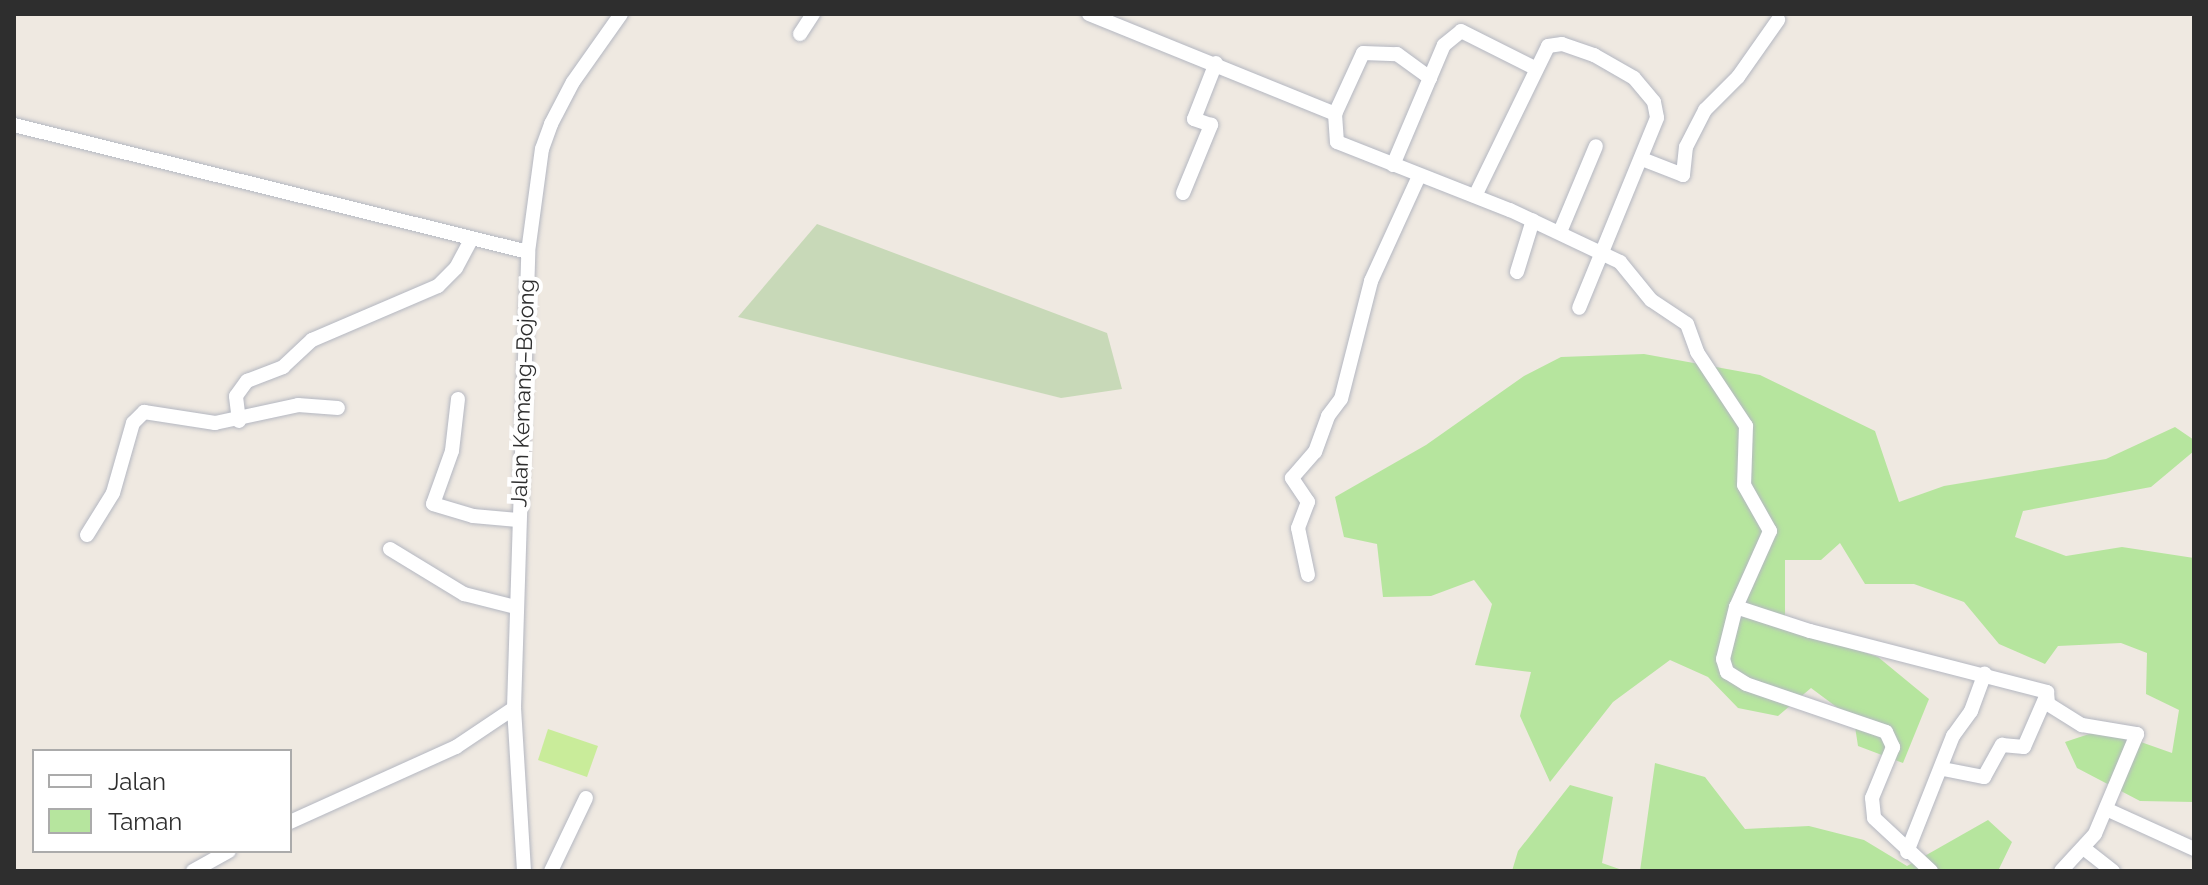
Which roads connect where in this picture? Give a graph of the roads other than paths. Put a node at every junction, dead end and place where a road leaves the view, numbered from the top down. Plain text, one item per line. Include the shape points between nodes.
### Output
1 (621, 14) edge
2 (813, 14) edge
3 (1089, 14) edge
4 (1778, 20) dead end
5 (800, 34) dead end
6 (1216, 63) junction
7 (1535, 68) junction
8 (1430, 78) junction
9 (1335, 114) junction
10 (14, 125) edge
11 (1596, 146) dead end
12 (1642, 159) junction
13 (1393, 165) junction
14 (1419, 176) junction
15 (1183, 193) dead end
16 (1475, 196) junction
17 (1533, 220) junction
18 (1560, 232) junction
19 (471, 240) junction
20 (1602, 251) junction
21 (528, 252) junction
22 (1517, 272) dead end
23 (1579, 308) dead end
24 (458, 399) dead end
25 (338, 408) dead end
26 (239, 421) junction
27 (518, 520) junction
28 (87, 535) dead end
29 (390, 549) dead end
30 (1308, 575) dead end
31 (515, 607) junction
32 (1736, 607) junction
33 (1985, 673) junction
34 (2045, 699) junction
35 (514, 708) junction
36 (1943, 769) junction
37 (586, 798) dead end
38 (2106, 809) junction
39 (292, 821) edge
40 (2194, 849) edge
41 (2086, 850) junction
42 (1907, 852) junction
43 (225, 853) edge
44 (193, 871) edge
45 (524, 871) edge
46 (551, 871) edge
47 (1931, 871) edge
48 (2061, 871) edge
49 (2113, 871) edge

1 - 21 street via 551,124 542,149
2 - 5 street
3 - 6 street
4 - 12 street via 1738,77 1705,110 1686,147 1683,175
6 - 9 street
6 - 15 street via 1194,119 1211,125
7 - 8 street via 1461,31 1444,45
7 - 12 street via 1555,43 1594,55 1634,78 1657,109
7 - 16 street
8 - 9 street via 1397,54 1363,53
8 - 13 street
9 - 13 street via 1337,142
10 - 19 street, Jalan Kemang–Bojong
11 - 18 street
12 - 20 street
13 - 14 street
14 - 16 street
14 - 30 street via 1370,286 1341,399 1327,417 1315,452 1292,478 1308,502 1298,531
16 - 17 street
17 - 18 street
17 - 22 street
18 - 20 street
19 - 21 street, Jalan Kemang–Bojong
19 - 26 street via 456,268 438,286 312,340 283,367 247,381 236,396
20 - 23 street
20 - 32 street via 1639,280 1651,300 1687,324 1697,352 1746,426 1744,485 1770,531
21 - 27 street, Jalan Kemang–Bojong
24 - 27 street via 452,451 433,504 473,516
25 - 26 street via 259,410
26 - 28 street via 144,412 133,423 113,493
27 - 31 street, Jalan Kemang–Bojong
29 - 31 street via 464,594
31 - 35 street, Jalan Kemang–Bojong
32 - 33 street via 1810,631
32 - 42 street via 1723,659 1727,672 1746,684 1878,727 1892,739 1871,808 1880,827
33 - 34 street via 2047,692
33 - 36 street
34 - 36 street via 2024,747 2002,745 1984,777
34 - 38 street via 2082,725 2137,734
35 - 39 street via 456,747
35 - 45 street, Jalan Kemang–Bojong
36 - 42 street
37 - 46 street
38 - 40 street
38 - 41 street
41 - 48 street
41 - 49 street
42 - 47 street
43 - 44 street

